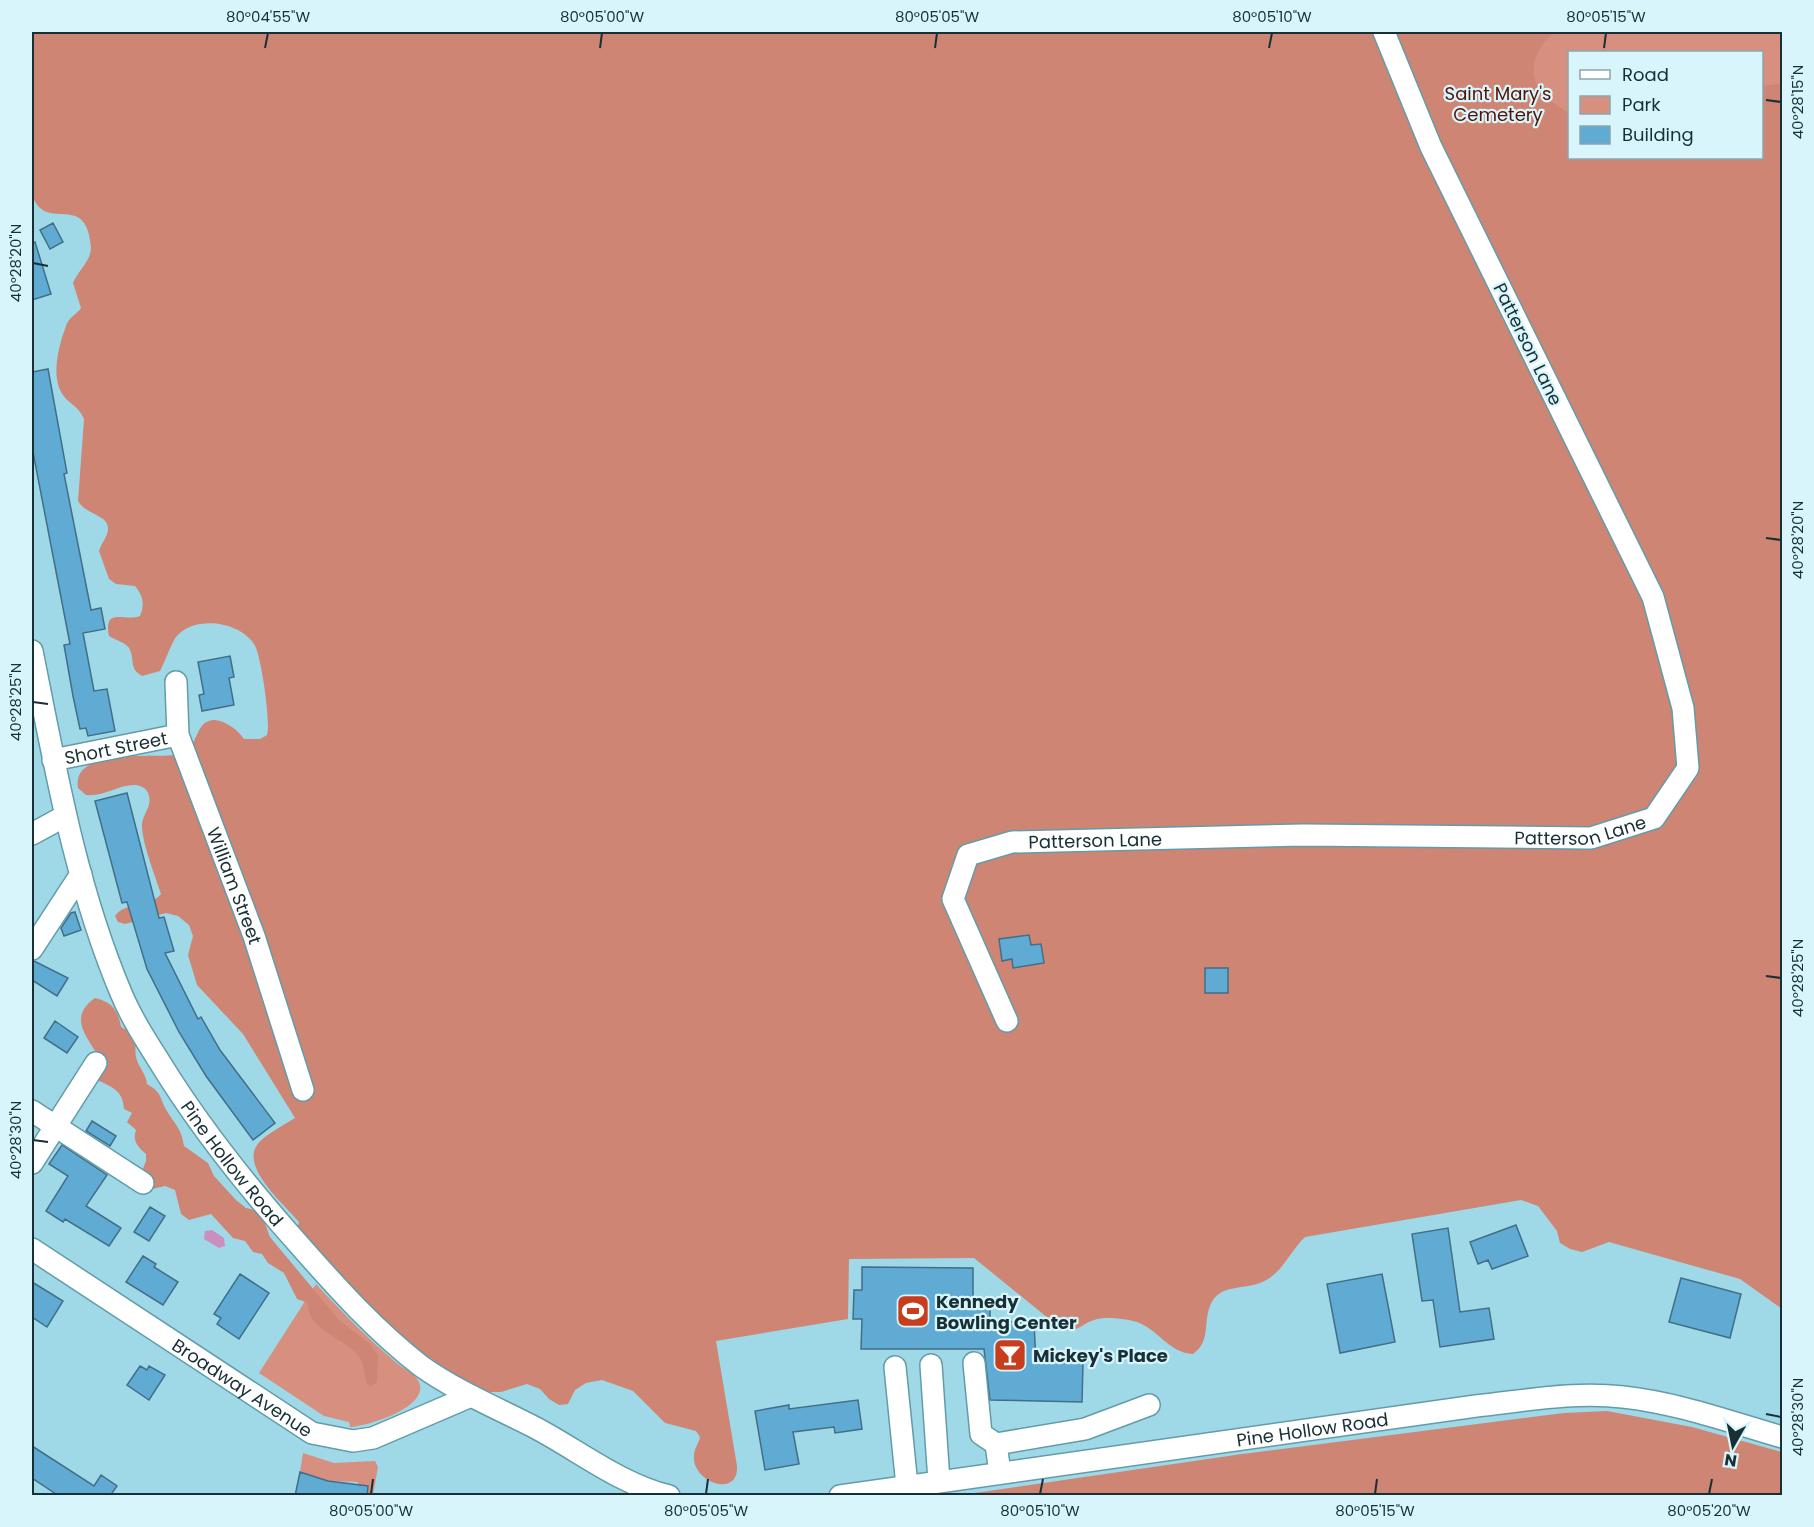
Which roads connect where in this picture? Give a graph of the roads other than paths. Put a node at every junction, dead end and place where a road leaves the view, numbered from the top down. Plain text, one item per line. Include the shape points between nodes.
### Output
1 (1384, 32) edge
2 (32, 651) edge
3 (176, 682) dead end
4 (178, 735) junction
5 (53, 760) junction
6 (65, 816) junction
7 (32, 834) edge
8 (81, 874) junction
9 (32, 949) edge
10 (1007, 1021) dead end
11 (96, 1063) dead end
12 (303, 1090) dead end
13 (32, 1111) edge
14 (55, 1127) junction
15 (32, 1163) edge
16 (143, 1183) dead end
17 (32, 1249) edge
18 (974, 1363) dead end
19 (931, 1365) dead end
20 (895, 1367) dead end
21 (471, 1396) junction
22 (1149, 1406) dead end
23 (1782, 1437) edge
24 (996, 1444) junction
25 (1000, 1473) junction
26 (939, 1481) junction
27 (906, 1486) junction
28 (669, 1496) edge
29 (840, 1496) edge

1 - 10 street, Patterson Lane via 1431,147 1653,597 1683,708 1688,768 1654,818 1590,838 1304,835 1012,842 968,855 953,899
2 - 5 street, Pine Hollow Road
3 - 4 street, William Street
4 - 5 street, Short Street
4 - 12 street, William Street via 254,936
5 - 6 street, Pine Hollow Road
6 - 7 street
6 - 8 street, Pine Hollow Road
8 - 9 street
8 - 21 street, Pine Hollow Road via 132,1017 178,1093 230,1165 348,1300 384,1335 423,1367
11 - 14 street
13 - 14 street
14 - 15 street
14 - 16 street
17 - 21 street, Broadway Avenue via 312,1433 353,1441 373,1438
18 - 24 street via 981,1434
19 - 26 street
20 - 27 street
21 - 28 street, Pine Hollow Road via 613,1472
22 - 24 street via 1085,1429
23 - 25 street, Pine Hollow Road via 1680,1407 1621,1397 1570,1396
24 - 25 street
25 - 26 street, Pine Hollow Road
26 - 27 street, Pine Hollow Road
27 - 29 street, Pine Hollow Road

